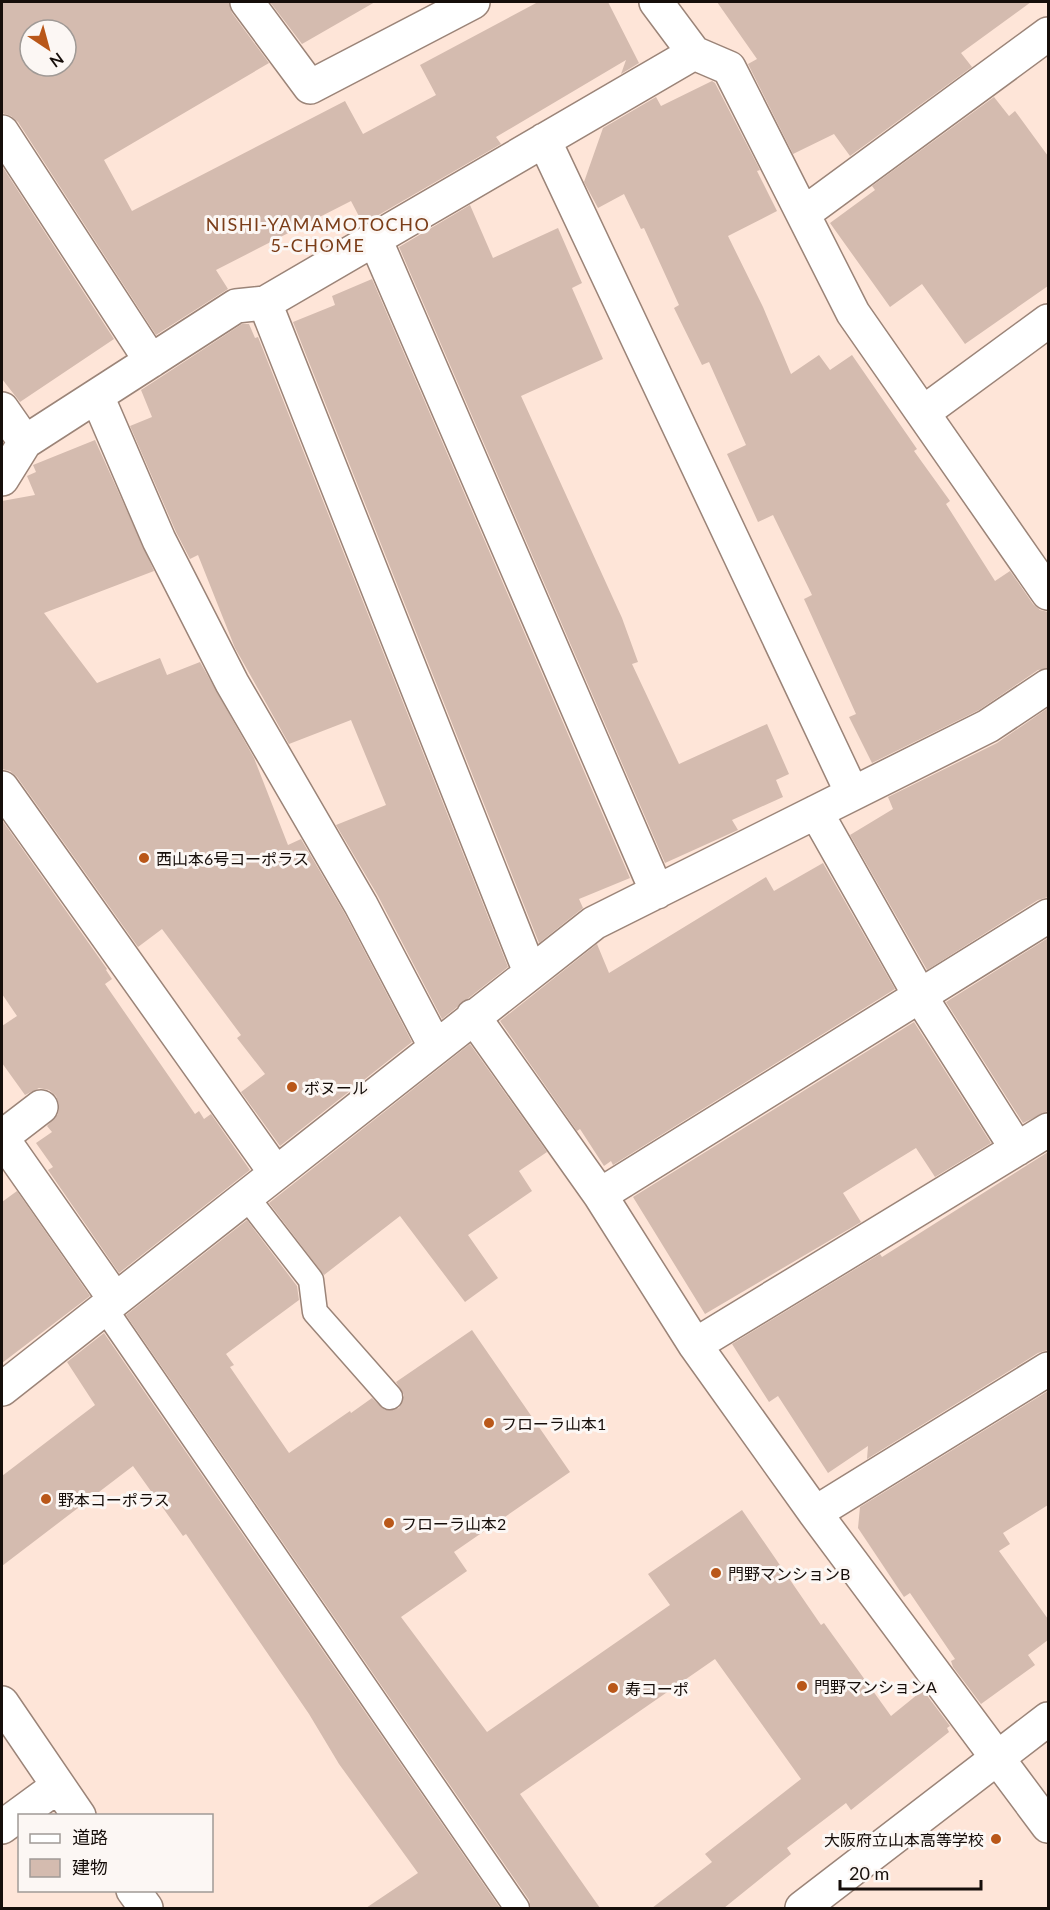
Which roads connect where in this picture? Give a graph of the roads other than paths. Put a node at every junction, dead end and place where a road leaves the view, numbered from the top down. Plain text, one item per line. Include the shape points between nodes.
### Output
1 (247, 2) edge
2 (473, 2) edge
3 (656, 2) edge
4 (1048, 34) edge
5 (694, 53) junction
6 (2, 132) edge
7 (544, 140) junction
8 (803, 214) junction
9 (375, 239) junction
10 (265, 303) junction
11 (1048, 321) edge
12 (151, 361) junction
13 (98, 396) junction
14 (2, 409) edge
15 (924, 412) junction
16 (25, 442) junction
17 (2, 479) edge
18 (1048, 593) edge
19 (1048, 686) edge
20 (2, 788) edge
21 (852, 793) junction
22 (816, 812) junction
23 (657, 892) junction
24 (1048, 916) edge
25 (530, 972) junction
26 (920, 996) junction
27 (472, 1016) junction
28 (435, 1046) junction
29 (42, 1107) dead end
30 (1048, 1130) edge
31 (2, 1137) edge
32 (1017, 1149) junction
33 (275, 1172) junction
34 (245, 1195) junction
35 (600, 1195) junction
36 (109, 1302) junction
37 (696, 1345) junction
38 (1048, 1369) edge
39 (2, 1389) edge
40 (390, 1397) dead end
41 (815, 1513) junction
42 (2, 1705) edge
43 (1048, 1719) edge
44 (998, 1756) junction
45 (58, 1786) junction
46 (20, 1814) edge
47 (78, 1814) edge
48 (18, 1815) edge
49 (1048, 1826) edge
50 (2, 1827) edge
51 (134, 1892) edge
52 (146, 1908) edge
53 (517, 1908) edge
54 (802, 1908) edge

1 - 2 street via 310,87
3 - 5 street
4 - 8 street
5 - 7 street
5 - 8 street via 729,68
6 - 12 street
7 - 9 street
7 - 21 street
8 - 15 street via 853,313
9 - 10 street
9 - 23 street
10 - 12 street via 236,306
10 - 25 street
11 - 15 street
12 - 13 street
13 - 16 street
13 - 28 street via 159,540 232,683 361,904
14 - 16 street
15 - 18 street
16 - 17 street
19 - 21 street via 988,726
20 - 33 street
21 - 22 street
22 - 23 street
22 - 26 street
23 - 25 street via 594,923
24 - 26 street
25 - 27 street
26 - 32 street
26 - 35 street
27 - 28 street
27 - 35 street
28 - 33 street
29 - 31 street
30 - 32 street
31 - 36 street
32 - 37 street
33 - 34 street
34 - 36 street
34 - 40 lane via 311,1280 315,1312
35 - 37 street
36 - 39 street
36 - 53 lane
37 - 41 street
38 - 41 street
41 - 44 street
42 - 45 street
43 - 44 street
44 - 49 street
44 - 54 street
45 - 46 street
45 - 47 street
48 - 50 street
51 - 52 street

